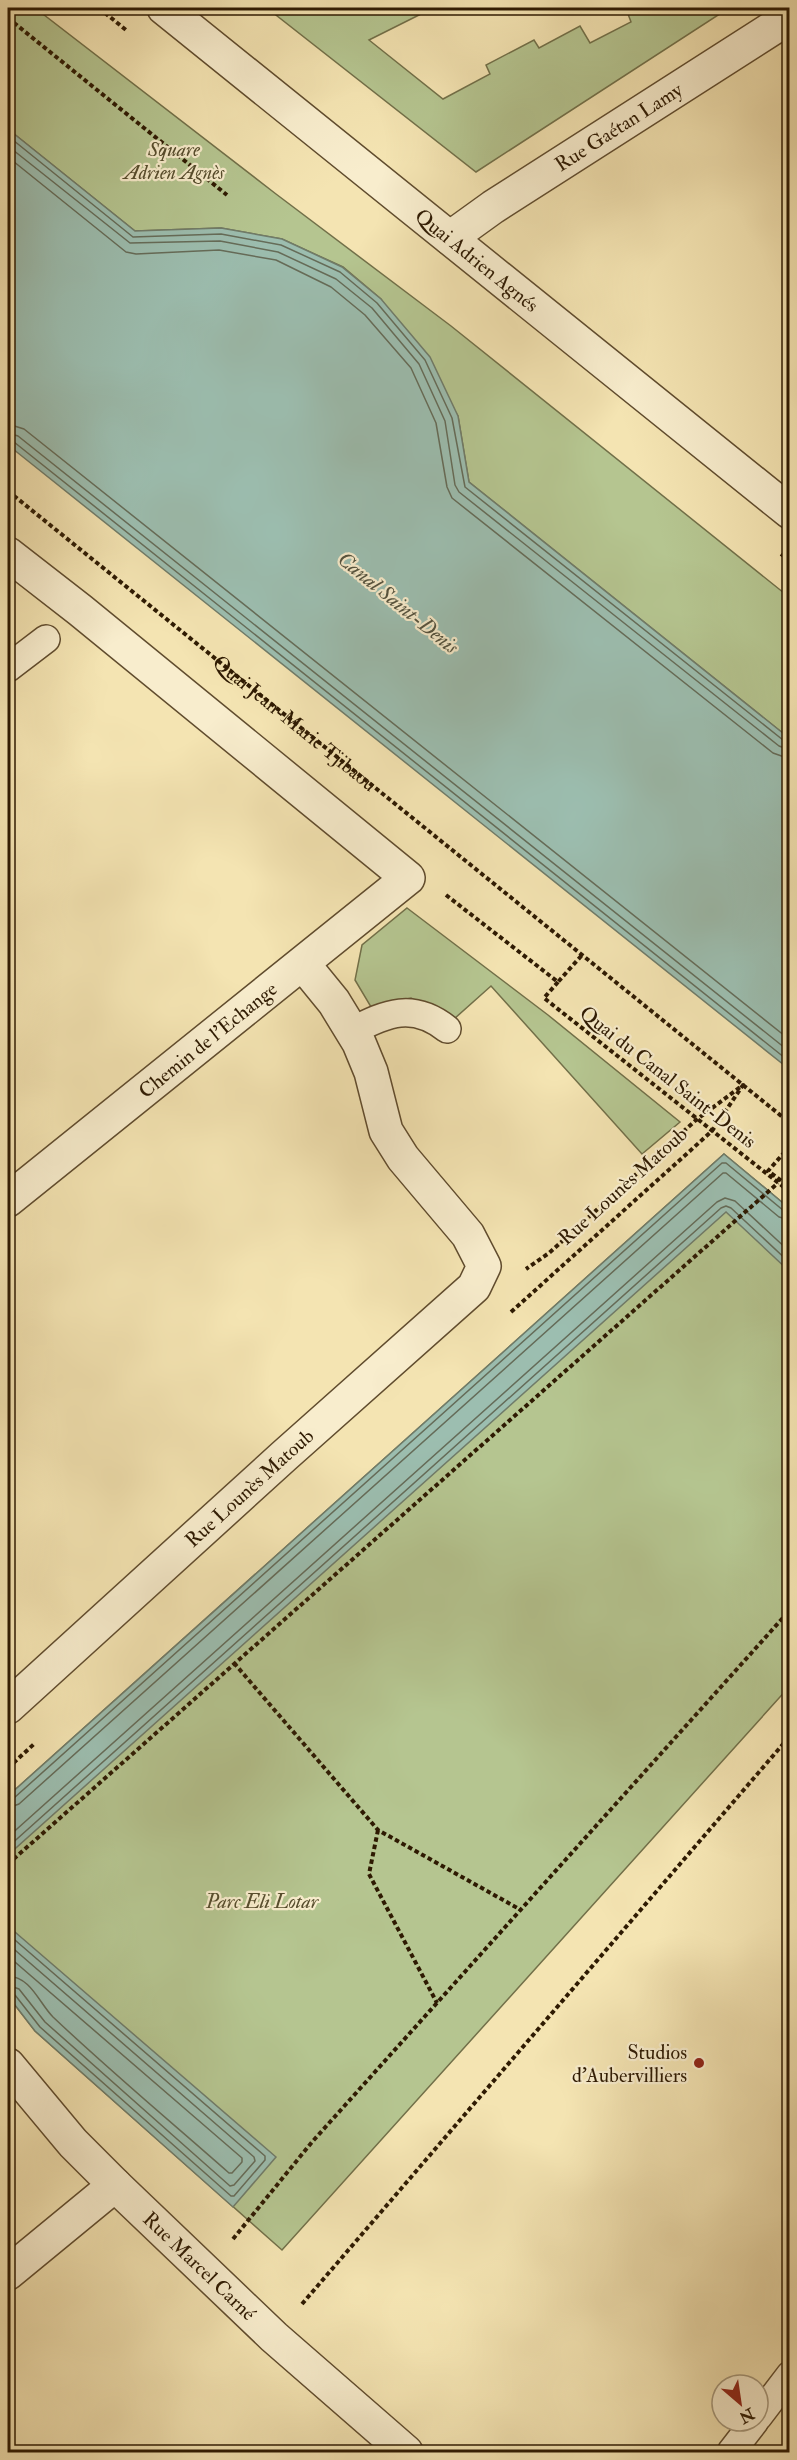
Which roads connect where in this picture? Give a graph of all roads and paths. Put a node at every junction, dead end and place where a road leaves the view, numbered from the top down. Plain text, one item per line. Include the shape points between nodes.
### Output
1 (164, 8) edge
2 (789, 17) edge
3 (8, 18) edge
4 (227, 195) dead end
5 (450, 238) junction
6 (8, 491) edge
7 (789, 512) edge
8 (8, 554) edge
9 (46, 639) dead end
10 (8, 668) edge
11 (408, 878) junction
12 (582, 955) junction
13 (303, 964) junction
14 (558, 982) junction
15 (447, 1029) dead end
16 (352, 1031) junction
17 (696, 1120) junction
18 (789, 1123) edge
19 (789, 1146) edge
20 (778, 1183) junction
21 (789, 1185) edge
22 (789, 1192) edge
23 (8, 1200) edge
24 (484, 1266) junction
25 (789, 1610) edge
26 (234, 1664) junction
27 (8, 1707) edge
28 (789, 1736) edge
29 (378, 1830) junction
30 (8, 1864) edge
31 (521, 1910) junction
32 (437, 2004) junction
33 (8, 2065) edge
34 (115, 2185) junction
35 (206, 2272) junction
36 (8, 2273) edge
37 (274, 2337) junction
38 (789, 2375) edge
39 (770, 2401) edge
40 (746, 2433) edge
41 (406, 2452) edge
42 (731, 2452) edge

1 - 5 street, Quai Adrien Agnés
2 - 5 street, Rue Gaétan Lamy
3 - 4 path
5 - 7 street, Quai Adrien Agnés
6 - 12 path, Quai Jean-Marie Tjibaou
8 - 11 street
9 - 10 lane
11 - 13 street, Chemin de l'Echange
11 - 14 path via 429,881
12 - 14 path
12 - 18 path, Quai du Canal Saint-Denis
13 - 16 street
13 - 23 street, Chemin de l'Echange
14 - 17 path, Quai du Canal Saint-Denis via 544,998
15 - 16 lane via 429,1017 408,1012 391,1013
16 - 24 street via 371,1072 386,1131 403,1158 468,1235
17 - 20 path, Quai du Canal Saint-Denis
17 - 24 path, Rue Lounès Matoub via 549,1253 524,1270
19 - 21 path via 768,1171
20 - 22 path, Quai du Canal Saint-Denis
20 - 26 path
24 - 27 street, Rue Lounès Matoub via 474,1287
25 - 31 path
26 - 29 path
26 - 30 path
28 - 37 path
29 - 31 path
29 - 32 path via 369,1874
31 - 32 path
32 - 35 path via 312,2142
33 - 34 street, Rue Marcel Carné via 73,2143
34 - 35 street, Rue Marcel Carné
34 - 36 street
35 - 37 street, Rue Marcel Carné
37 - 41 street, Rue Marcel Carné
38 - 39 lane
40 - 42 lane

